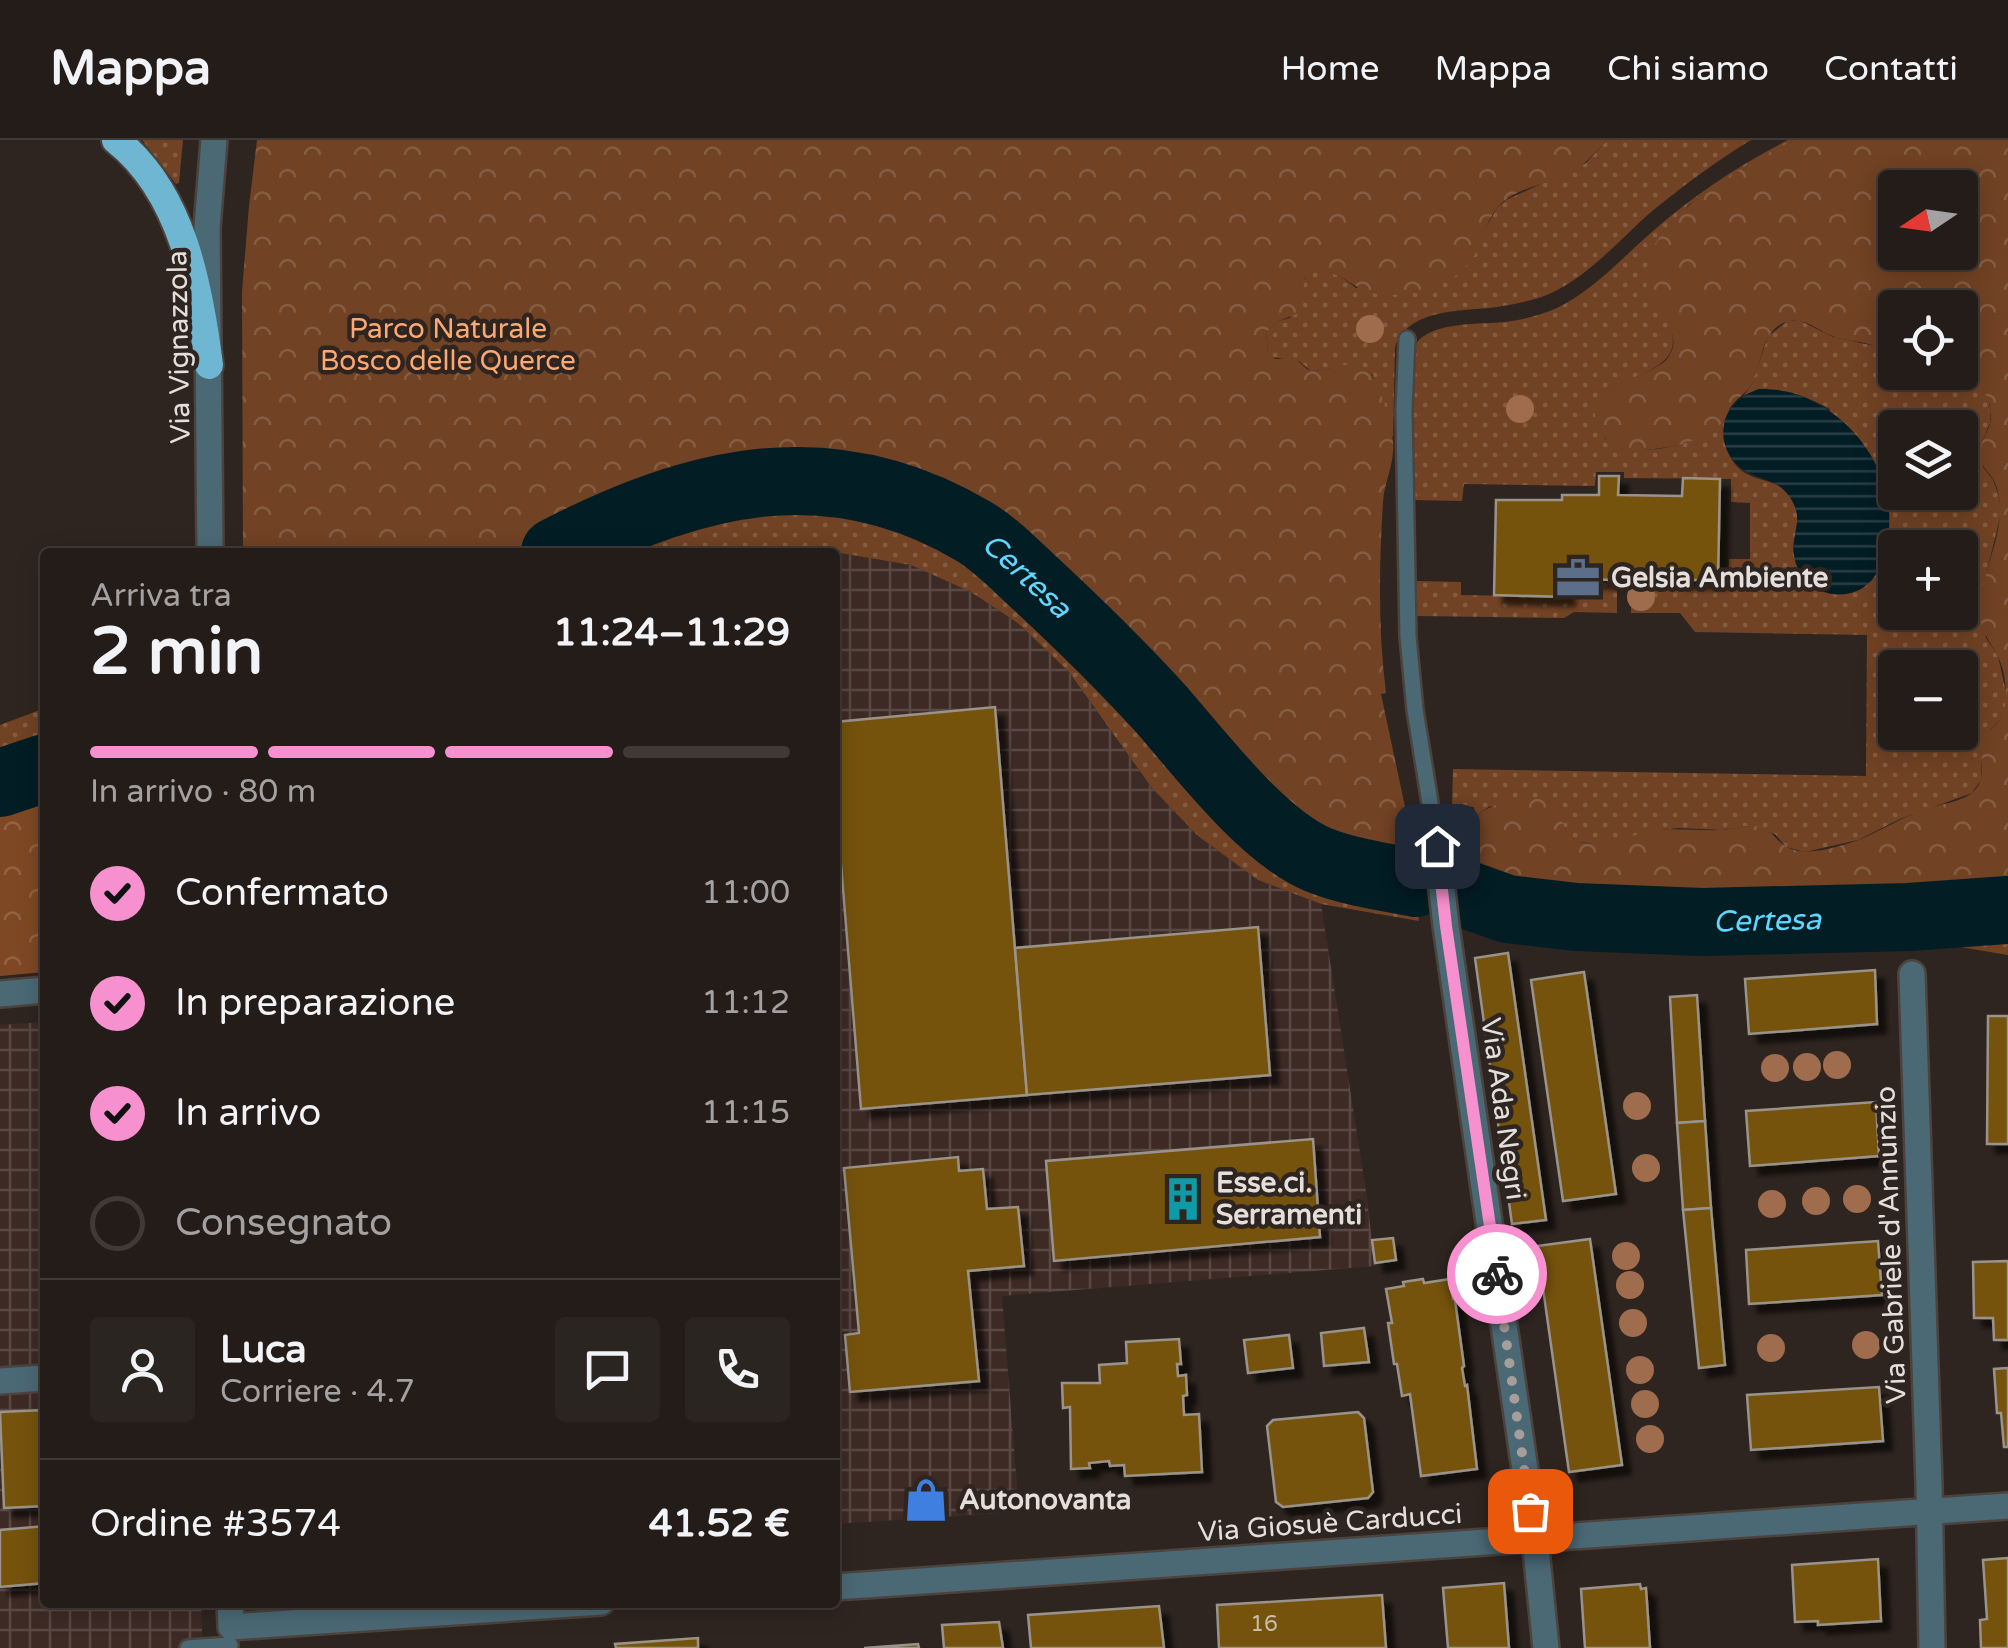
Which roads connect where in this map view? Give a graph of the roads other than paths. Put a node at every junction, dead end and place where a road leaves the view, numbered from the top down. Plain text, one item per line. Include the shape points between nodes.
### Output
1 (116, 140) edge
2 (214, 140) edge
3 (1406, 339) dead end
4 (209, 365) junction
5 (210, 548) edge
6 (1437, 846) joint
7 (1912, 974) dead end
8 (40, 990) edge
9 (0, 994) edge
10 (40, 1378) edge
11 (0, 1381) edge
12 (2008, 1506) edge
13 (1929, 1513) junction
14 (1535, 1539) junction
15 (840, 1587) edge
16 (522, 1608) edge
17 (230, 1630) edge
18 (188, 1648) edge
19 (1546, 1648) edge
20 (1932, 1648) edge

1 - 4 highway via 150,177 188,254
2 - 4 street, Via Vignazzola via 207,228
3 - 6 lane via 1408,637
4 - 5 street, Via Vignazzola
6 - 14 street, Via Ada Negri
7 - 13 street, Via Gabriele d'Annunzio
8 - 9 street
10 - 11 street
12 - 13 street, Via Giosuè Carducci
13 - 14 street, Via Giosuè Carducci
13 - 20 street, Via Gabriele d'Annunzio
14 - 15 street, Via Giosuè Carducci
14 - 19 street, Via Ada Negri
16 - 17 street
17 - 18 lane

